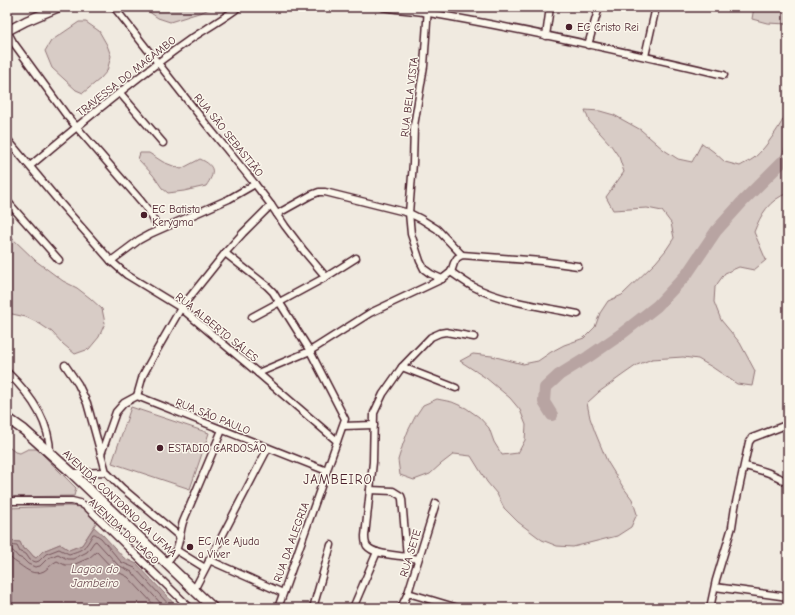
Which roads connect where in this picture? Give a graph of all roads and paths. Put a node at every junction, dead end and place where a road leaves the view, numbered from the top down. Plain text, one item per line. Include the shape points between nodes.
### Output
1 (59, 7) edge
2 (114, 7) edge
3 (238, 7) edge
4 (383, 7) edge
5 (550, 7) edge
6 (599, 7) edge
7 (656, 7) edge
8 (427, 10) edge
9 (7, 31) edge
10 (546, 36) junction
11 (588, 45) junction
12 (645, 56) junction
13 (158, 62) junction
14 (724, 75) dead end
15 (120, 93) junction
16 (76, 127) junction
17 (7, 139) edge
18 (163, 143) dead end
19 (30, 166) junction
20 (255, 184) junction
21 (7, 201) edge
22 (271, 205) junction
23 (409, 213) junction
24 (277, 214) junction
25 (159, 229) junction
26 (225, 253) junction
27 (462, 255) junction
28 (356, 258) dead end
29 (59, 260) dead end
30 (111, 261) junction
31 (578, 266) dead end
32 (451, 272) junction
33 (326, 277) junction
34 (442, 279) junction
35 (279, 302) junction
36 (181, 308) junction
37 (578, 314) dead end
38 (252, 317) dead end
39 (474, 337) dead end
40 (310, 351) junction
41 (65, 365) dead end
42 (402, 367) junction
43 (7, 372) edge
44 (258, 373) junction
45 (456, 388) dead end
46 (137, 396) junction
47 (7, 418) edge
48 (788, 424) edge
49 (374, 425) junction
50 (343, 426) junction
51 (222, 430) junction
52 (337, 441) junction
53 (268, 448) junction
54 (50, 453) junction
55 (101, 454) junction
56 (745, 466) junction
57 (327, 471) junction
58 (106, 472) junction
59 (72, 473) junction
60 (788, 483) edge
61 (370, 490) junction
62 (7, 501) edge
63 (436, 503) dead end
64 (179, 536) junction
65 (330, 545) dead end
66 (176, 550) junction
67 (377, 552) junction
68 (407, 557) junction
69 (418, 559) junction
70 (209, 560) junction
71 (166, 564) junction
72 (205, 568) junction
73 (715, 587) junction
74 (194, 590) junction
75 (283, 593) junction
76 (408, 593) junction
77 (788, 597) edge
78 (280, 607) edge
79 (447, 607) edge
80 (190, 608) edge
81 (213, 608) edge
82 (313, 608) edge
83 (353, 608) edge
84 (401, 608) edge
85 (458, 608) edge
86 (710, 608) edge

1 - 9 street
2 - 13 street, RUA SÃO SEBASTIÃO
3 - 13 street, TRAVESSA DO MACAMBO
4 - 8 street
5 - 10 street
6 - 11 street
7 - 12 street
8 - 10 street
8 - 23 street, RUA BELA VISTA via 424,66 414,126
9 - 16 street
10 - 11 street
11 - 12 street
12 - 14 street
13 - 15 street, TRAVESSA DO MACAMBO
13 - 20 street, RUA SÃO SEBASTIÃO
15 - 16 street, TRAVESSA DO MACAMBO
15 - 18 street
16 - 19 street, TRAVESSA DO MACAMBO
16 - 25 street via 141,201
17 - 19 street, RUA ALBERTO SÁLES
19 - 30 street, RUA ALBERTO SÁLES
20 - 22 street, RUA SÃO SEBASTIÃO
20 - 25 street via 229,199
21 - 29 street
22 - 24 street, RUA SÃO SEBASTIÃO
22 - 26 street
23 - 24 street via 318,192
23 - 27 street via 437,229
23 - 34 street, RUA BELA VISTA via 411,234 424,269
24 - 33 street, RUA SÃO SEBASTIÃO
25 - 30 street
26 - 35 street via 268,286
26 - 36 street
27 - 31 street
27 - 32 street via 457,258
28 - 33 street
30 - 36 street, RUA ALBERTO SÁLES via 127,276
32 - 34 street
32 - 37 street via 472,286 497,296
33 - 35 street
34 - 40 street via 370,314
35 - 38 street
35 - 40 street
36 - 44 street, RUA ALBERTO SÁLES
36 - 46 street via 143,375
39 - 42 street via 440,333 432,337
40 - 44 street
40 - 50 street via 345,419
41 - 55 street via 87,403
42 - 45 street
42 - 49 street via 383,394 374,413
43 - 54 street via 19,383 42,418 50,442
44 - 52 street, RUA ALBERTO SÁLES
46 - 51 street, RUA SÃO PAULO
46 - 55 street via 124,402 116,412
47 - 54 main road, AVENIDA CONTORNO DA UFMA
48 - 56 street via 750,439
49 - 50 street
49 - 61 street
50 - 52 street, RUA DA ALEGRIA
51 - 53 street, RUA SÃO PAULO
51 - 64 street
52 - 57 street, RUA DA ALEGRIA
53 - 57 street, RUA SÃO PAULO
53 - 70 street
54 - 59 main road, AVENIDA CONTORNO DA UFMA
55 - 58 street
56 - 60 street via 769,472
56 - 73 street via 732,527
57 - 75 street, RUA DA ALEGRIA
58 - 59 street
58 - 64 street
59 - 71 main road, AVENIDA CONTORNO DA UFMA
61 - 67 street via 365,542
61 - 68 street via 393,491 402,499
62 - 80 street, AVENIDA DO LAGO via 63,500 80,503
63 - 69 street, RUA SETE
64 - 66 street
65 - 82 street
66 - 71 street
66 - 72 street
67 - 68 street
67 - 83 street
68 - 69 street
69 - 76 street, RUA SETE
70 - 72 street
70 - 75 street
71 - 74 main road, AVENIDA CONTORNO DA UFMA
72 - 74 street
73 - 77 street
73 - 86 street
74 - 81 main road, AVENIDA CONTORNO DA UFMA
75 - 78 street, RUA DA ALEGRIA
76 - 79 street
76 - 84 street, RUA SETE
79 - 85 street

